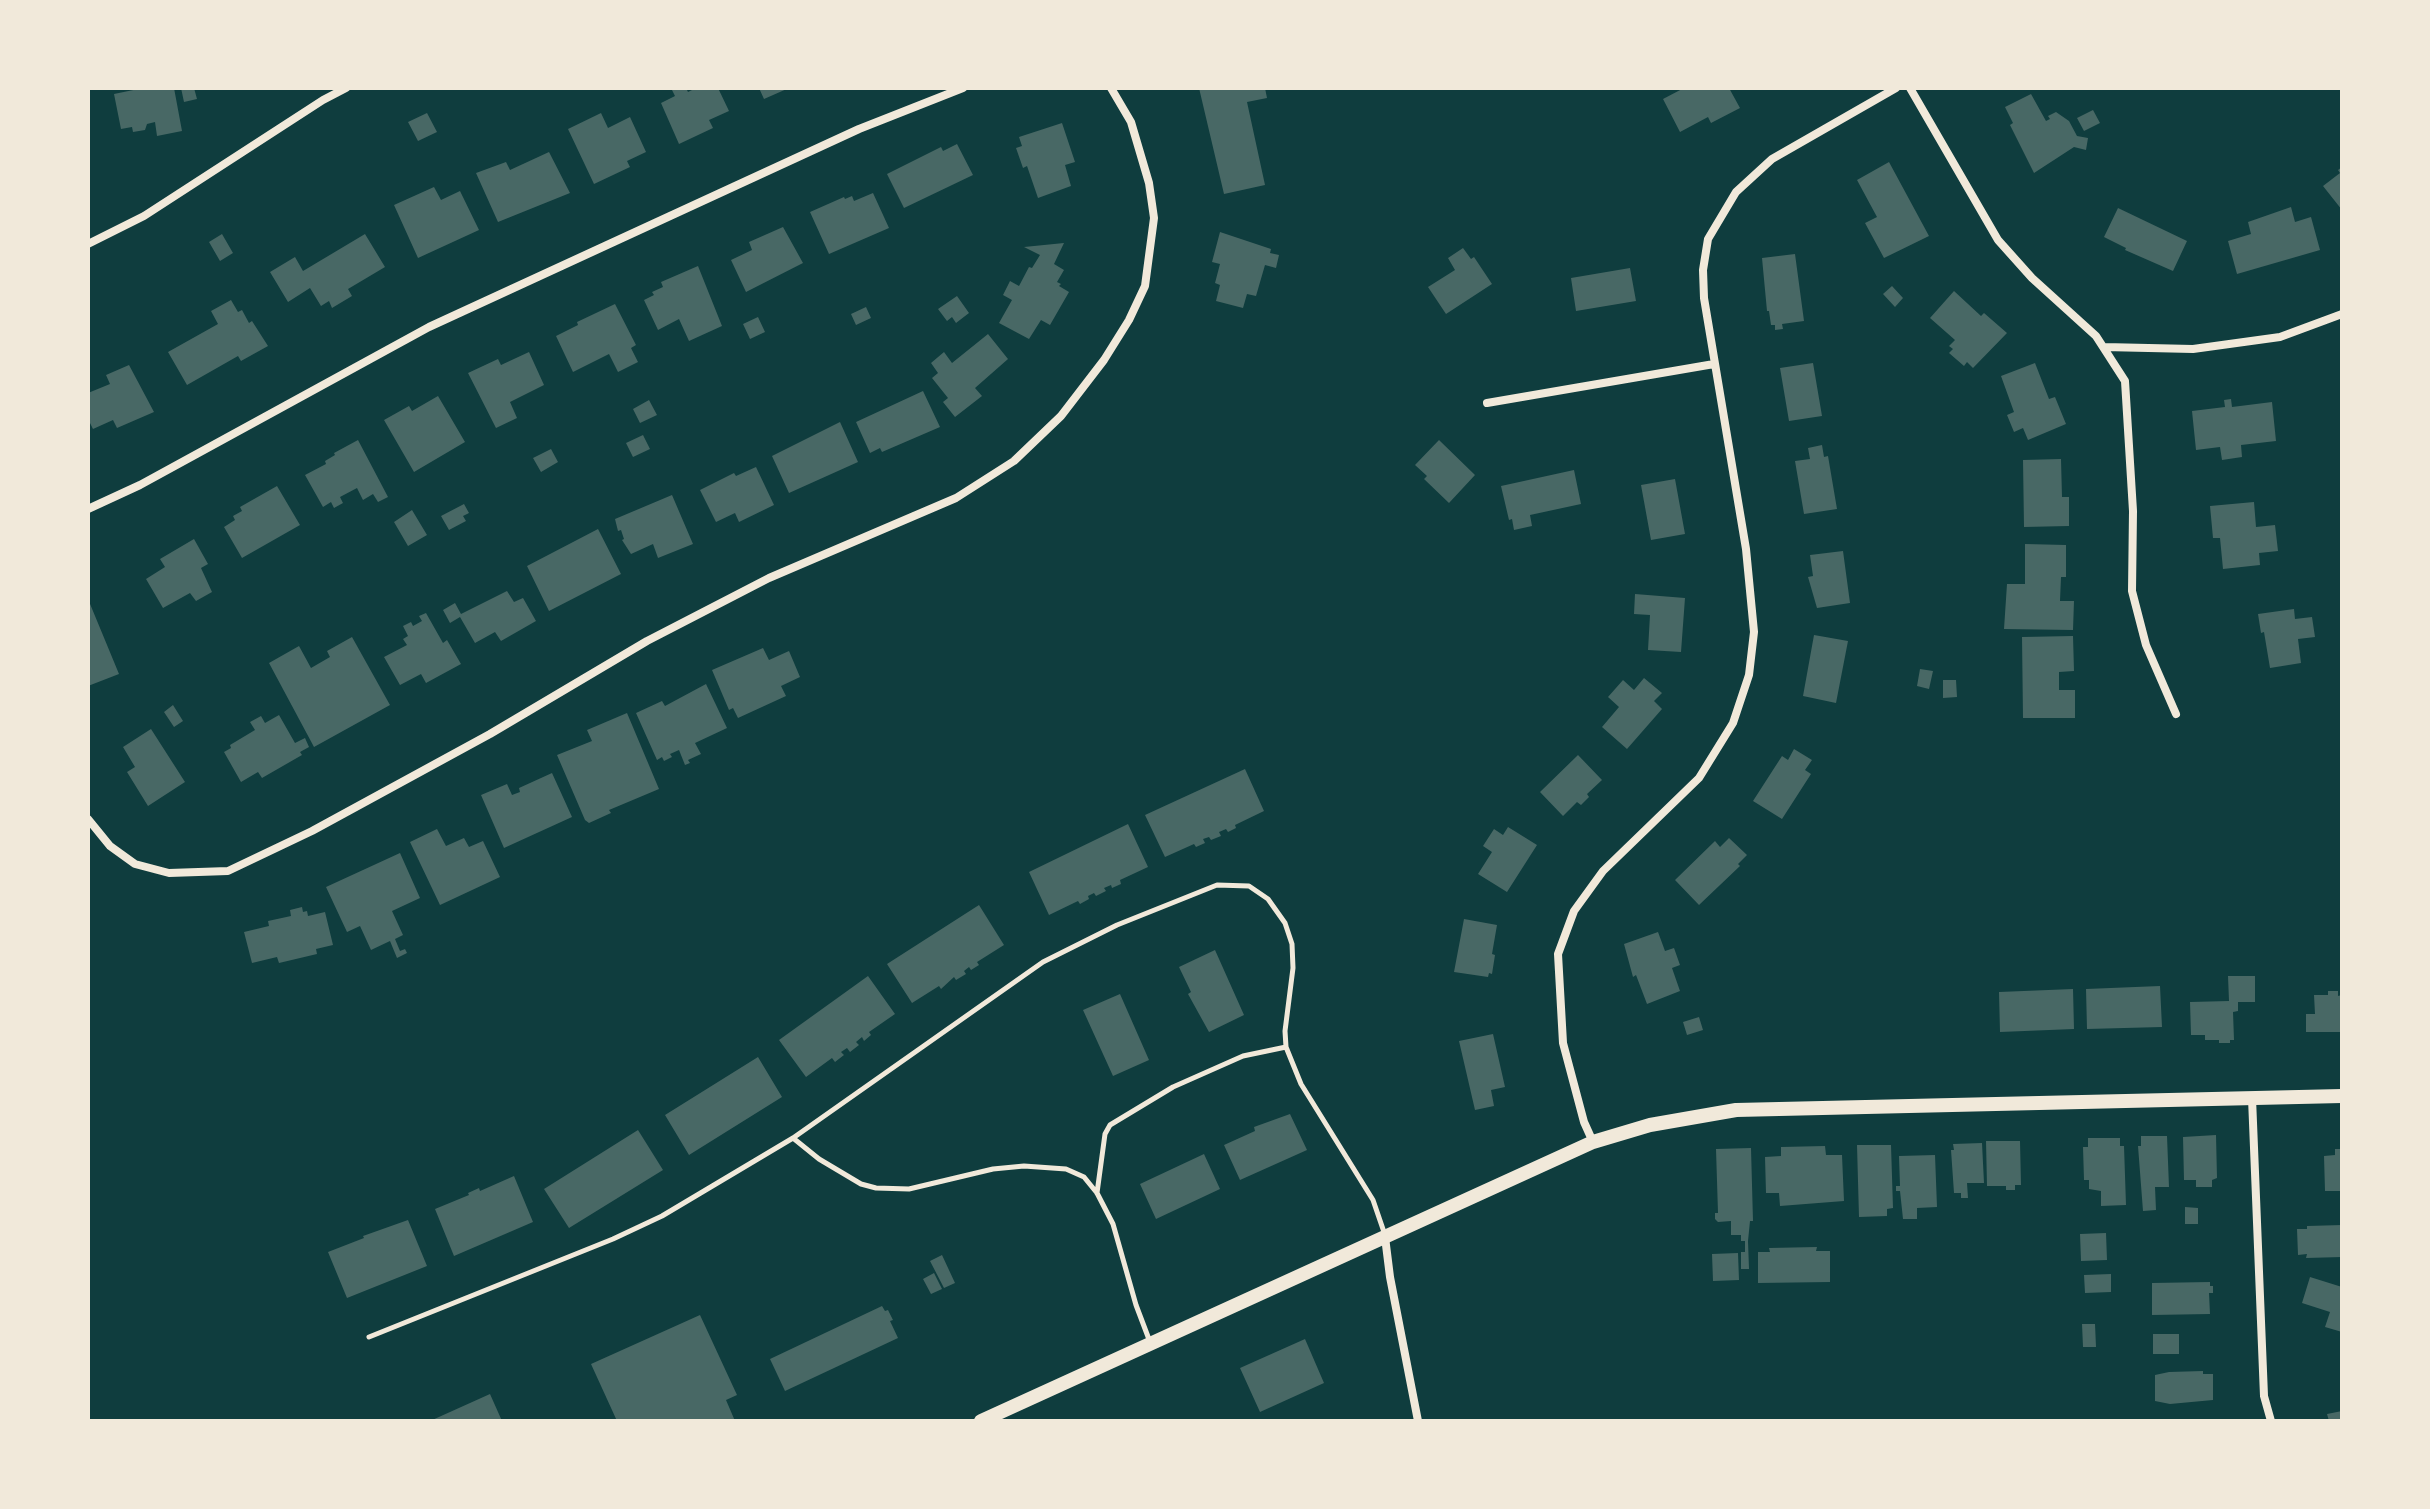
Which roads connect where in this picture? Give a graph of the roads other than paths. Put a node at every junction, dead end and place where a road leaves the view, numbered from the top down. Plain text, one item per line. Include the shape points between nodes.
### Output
1 (346, 88) edge
2 (963, 88) edge
3 (1111, 88) edge
4 (1896, 88) edge
5 (1910, 88) edge
6 (88, 244) edge
7 (2342, 314) edge
8 (2104, 347) junction
9 (1714, 364) junction
10 (1487, 403) dead end
11 (88, 509) edge
12 (2176, 714) dead end
13 (88, 819) edge
14 (1286, 1047) junction
15 (2342, 1096) edge
16 (2252, 1098) junction
17 (793, 1138) junction
18 (1593, 1142) junction
19 (1097, 1193) junction
20 (1385, 1235) junction
21 (369, 1337) dead end
22 (1151, 1343) junction
23 (981, 1421) edge
24 (1418, 1421) edge
25 (2271, 1421) edge

1 - 6 street via 144,216
2 - 11 street via 859,129 429,327
3 - 13 street via 1131,122 1149,183 1154,218 1145,286 1104,360 1061,416 1014,461 956,498 769,578 647,641 490,734 228,871 169,873 135,864 110,846
4 - 9 street via 1772,159 1736,192 1708,239 1703,270
5 - 8 street via 1998,240
7 - 8 street via 2280,337 2193,349
8 - 12 street via 2125,381 2132,591 2146,645
9 - 10 street
9 - 18 street via 1746,549 1754,632 1749,675 1733,723 1699,778 1603,871 1574,911 1558,954 1563,1043
14 - 17 lane via 1293,968 1285,923 1268,899 1249,886 1217,885 1043,962
14 - 19 lane via 1243,1056 1173,1087 1110,1125
14 - 20 lane via 1301,1084 1373,1200
15 - 16 street
16 - 18 street via 1736,1110 1650,1125
16 - 25 street via 2264,1396
17 - 19 lane via 819,1159 876,1188 909,1189 1024,1166 1066,1169 1084,1177
17 - 21 lane via 613,1239
18 - 20 street
19 - 22 lane via 1113,1224
20 - 22 street
20 - 24 street
22 - 23 street

